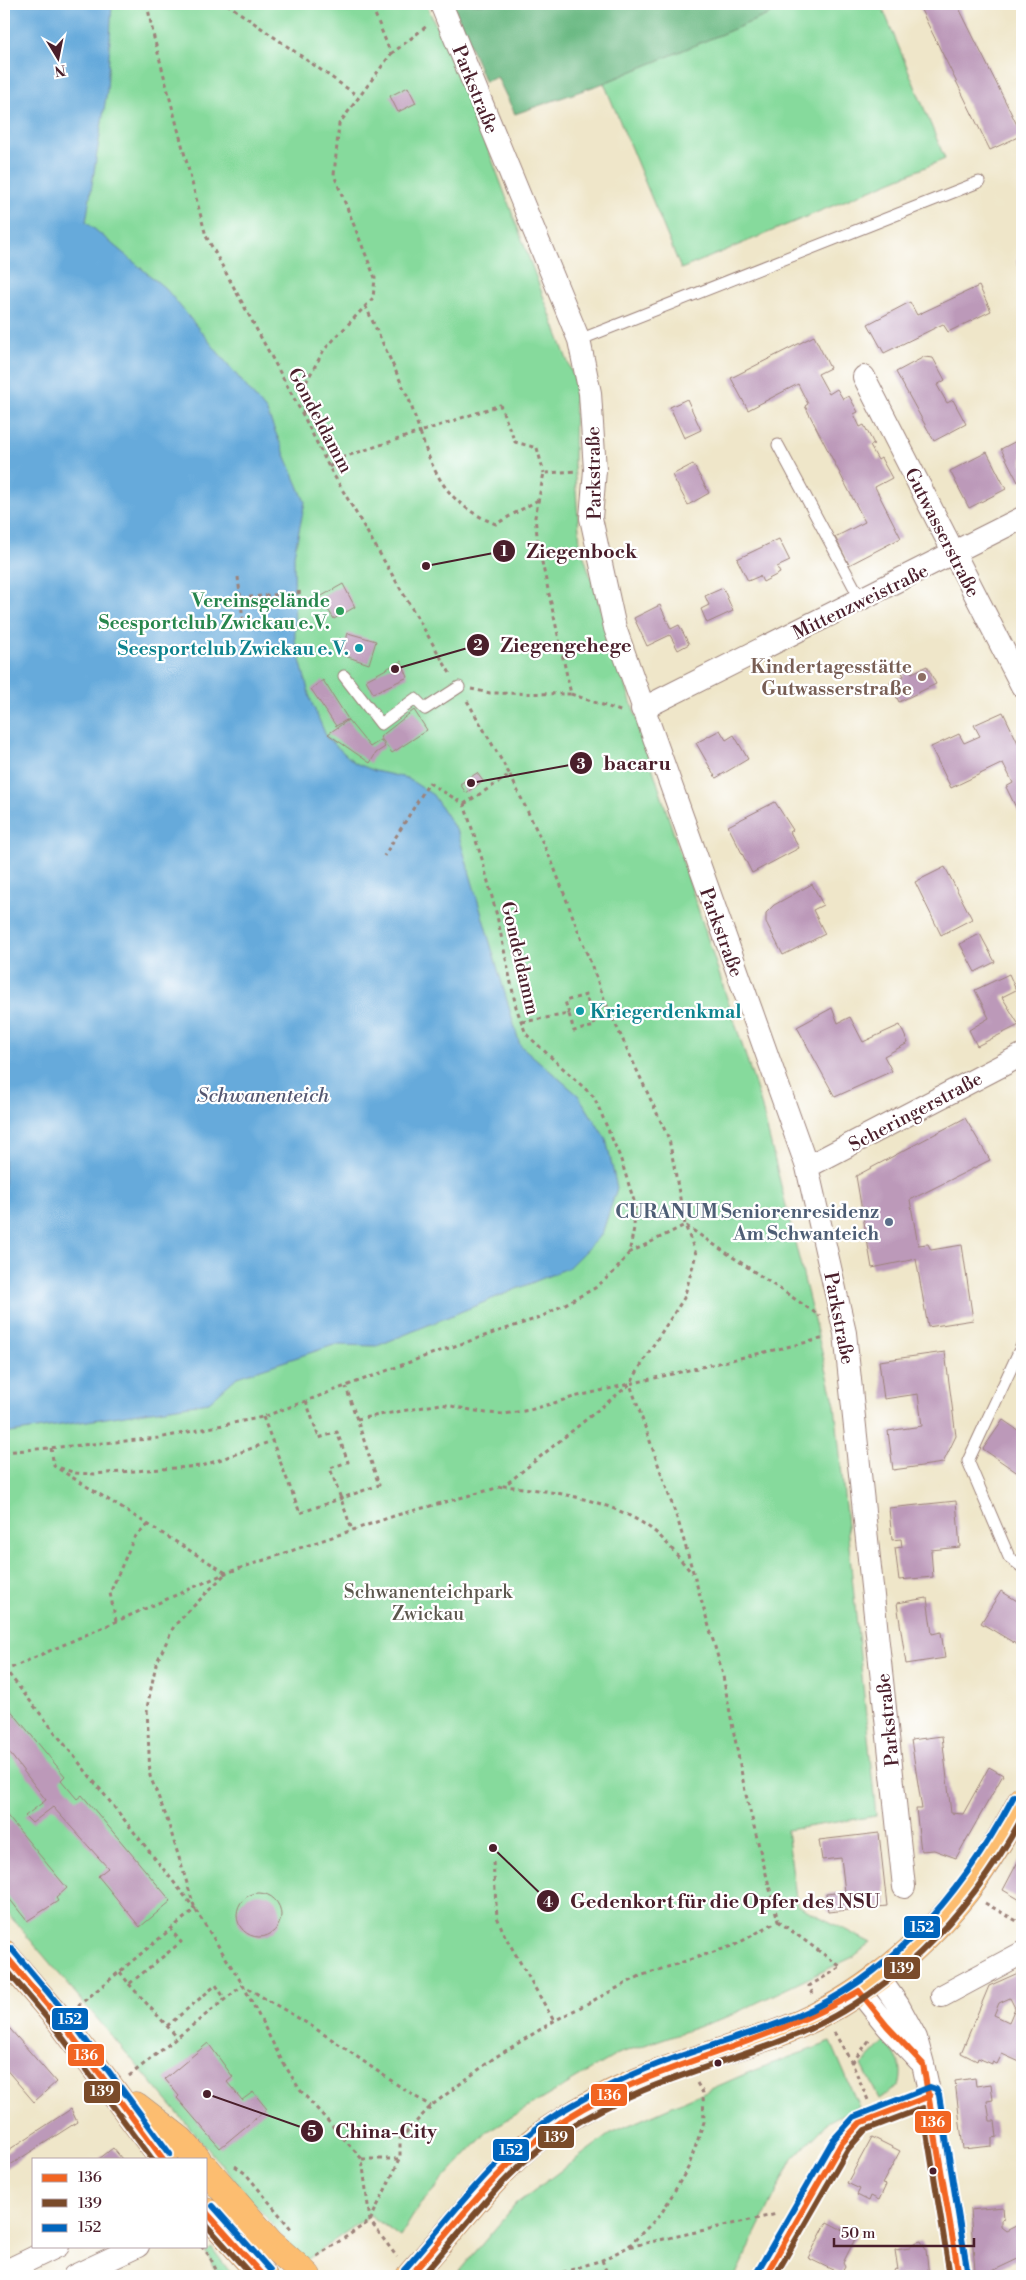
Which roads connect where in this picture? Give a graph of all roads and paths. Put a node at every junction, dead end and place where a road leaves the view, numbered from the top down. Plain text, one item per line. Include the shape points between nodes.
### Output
1 (147, 4) edge
2 (227, 4) edge
3 (371, 4) edge
4 (443, 8) edge
5 (391, 54) junction
6 (358, 96) junction
7 (979, 182) dead end
8 (366, 307) junction
9 (579, 340) junction
10 (864, 377) dead end
11 (304, 414) junction
12 (420, 432) junction
13 (778, 445) dead end
14 (329, 467) junction
15 (595, 470) junction
16 (544, 473) junction
17 (538, 499) junction
18 (1022, 518) edge
19 (954, 554) junction
20 (238, 577) dead end
21 (304, 592) dead end
22 (241, 598) junction
23 (861, 600) junction
24 (243, 620) dead end
25 (344, 676) dead end
26 (1022, 686) edge
27 (458, 687) junction
28 (571, 694) junction
29 (642, 710) junction
30 (510, 775) junction
31 (464, 804) junction
32 (384, 856) dead end
33 (607, 1006) junction
34 (590, 1010) junction
35 (569, 1014) junction
36 (522, 1022) junction
37 (1022, 1055) edge
38 (807, 1167) junction
39 (685, 1224) junction
40 (629, 1253) junction
41 (845, 1333) junction
42 (1022, 1345) edge
43 (630, 1384) junction
44 (346, 1387) junction
45 (306, 1402) junction
46 (263, 1417) junction
47 (357, 1419) junction
48 (272, 1441) junction
49 (51, 1448) junction
50 (4, 1452) edge
51 (54, 1466) junction
52 (504, 1486) junction
53 (341, 1498) junction
54 (149, 1524) junction
55 (352, 1530) junction
56 (1022, 1567) edge
57 (226, 1573) junction
58 (692, 1574) junction
59 (116, 1621) junction
60 (4, 1670) edge
61 (1022, 1800) edge
62 (493, 1862) dead end
63 (904, 1887) dead end
64 (964, 1892) junction
65 (195, 1909) junction
66 (778, 1921) junction
67 (1022, 1924) edge
68 (171, 1930) junction
69 (1022, 1953) edge
70 (4, 1954) edge
71 (842, 1967) dead end
72 (120, 1972) junction
73 (129, 1984) junction
74 (869, 1984) junction
75 (243, 1985) junction
76 (942, 1996) dead end
77 (225, 1999) junction
78 (823, 2012) junction
79 (60, 2020) junction
80 (554, 2021) junction
81 (167, 2026) junction
82 (177, 2037) junction
83 (688, 2061) junction
84 (112, 2089) junction
85 (930, 2096) junction
86 (431, 2106) junction
87 (875, 2118) junction
88 (162, 2158) edge
89 (196, 2158) edge
90 (362, 2159) junction
91 (400, 2159) junction
92 (208, 2171) edge
93 (804, 2208) junction
94 (208, 2214) edge
95 (370, 2221) junction
96 (628, 2247) junction
97 (54, 2248) edge
98 (134, 2248) edge
99 (202, 2248) edge
100 (602, 2260) junction
101 (311, 2267) edge
102 (4, 2272) edge
103 (411, 2275) edge
104 (74, 2276) edge
105 (219, 2276) edge
106 (263, 2276) edge
107 (531, 2276) edge
108 (608, 2276) edge
109 (765, 2276) edge
110 (959, 2276) edge

1 - 11 path, Gondeldamm via 206,236
2 - 6 path
3 - 5 path
4 - 5 path
4 - 9 street, Parkstraße
5 - 6 path
6 - 8 path via 339,124 334,175 375,278 372,298
7 - 9 lane
8 - 11 path via 324,350 305,384
8 - 12 path via 410,402
9 - 15 street, Parkstraße via 590,393
10 - 19 street, Gutwasserstraße
11 - 14 path, Gondeldamm
12 - 14 path via 341,458
12 - 16 path via 500,405 515,442 537,448
12 - 17 path via 429,460 450,497 475,516 496,524
13 - 23 lane
14 - 27 path, Gondeldamm
15 - 16 path
15 - 29 street, Parkstraße via 591,518 615,628
16 - 17 path
17 - 28 path via 535,517 538,544
18 - 19 street, Mittenzweistraße
19 - 23 street, Mittenzweistraße
19 - 26 street, Gutwasserstraße
20 - 22 path
21 - 22 path
22 - 24 path
23 - 29 street, Mittenzweistraße
25 - 27 lane via 380,724 415,700 425,709
27 - 28 path via 490,692
27 - 30 path, Gondeldamm
28 - 29 path via 628,714
29 - 38 street, Parkstraße
30 - 31 path
30 - 33 path, Gondeldamm via 552,862
31 - 32 path via 429,783
31 - 36 path, Gondeldamm via 492,897
33 - 34 path
33 - 39 path, Gondeldamm via 668,1139
34 - 35 path via 586,995 565,1001
34 - 35 path via 595,1026 574,1030
35 - 36 path
36 - 40 path, Gondeldamm via 526,1034 594,1097 620,1157 635,1204
37 - 38 street, Scheringerstraße
38 - 41 street, Parkstraße
39 - 40 path
39 - 41 path
39 - 43 path, Gondeldamm via 696,1254 684,1298
40 - 44 path via 615,1271 595,1288 540,1317
41 - 43 path
41 - 63 street, Parkstraße
42 - 56 lane via 968,1460 1009,1557
43 - 47 path via 504,1414 441,1404
43 - 52 path
43 - 58 path via 679,1524
44 - 45 path
44 - 47 path
45 - 46 path
45 - 53 path via 319,1438 337,1432 348,1462 330,1468
46 - 48 path
46 - 49 path via 158,1438
47 - 53 path via 380,1485
48 - 51 path via 202,1466 94,1474
48 - 53 path via 300,1513
49 - 50 path
49 - 51 path
51 - 54 path
52 - 55 path
52 - 58 path via 603,1505 651,1528
53 - 55 path
54 - 57 path
54 - 59 path via 134,1538 110,1593
55 - 57 path
57 - 59 path
57 - 65 path via 174,1626 156,1664 147,1708 150,1776
58 - 66 path via 722,1671 745,1791
59 - 60 path
60 - 65 path
61 - 64 main road via 995,1848
62 - 80 path via 497,1917
64 - 67 path
64 - 74 main road via 942,1917
65 - 68 path
65 - 75 path
66 - 71 path
66 - 80 path via 734,1945 640,1976
68 - 72 path
68 - 73 path via 181,1942
69 - 76 street
70 - 79 main road
72 - 73 path
72 - 79 path
73 - 81 path
74 - 78 main road
74 - 85 street via 898,2005 916,2038
75 - 77 path
75 - 86 path via 321,2032
75 - 90 path via 300,2090
77 - 81 path via 216,1985
77 - 82 path
78 - 83 main road via 776,2033
78 - 87 path via 852,2063
79 - 84 main road
80 - 86 path via 494,2058
81 - 82 path
82 - 84 path
83 - 96 path via 703,2093 704,2122 688,2168 661,2214
83 - 103 main road via 618,2090 550,2129 521,2152 492,2182
84 - 88 main road
84 - 89 main road via 180,2140
85 - 87 street
85 - 110 street
86 - 91 path via 400,2139
87 - 93 street via 860,2124 841,2144
90 - 91 path
90 - 95 path
91 - 95 path
92 - 101 main road via 270,2242
93 - 96 path
93 - 109 street
94 - 106 main road
95 - 101 path
95 - 103 path
96 - 100 path
97 - 102 street
98 - 104 street
99 - 105 path
100 - 107 path via 561,2273
100 - 108 path

